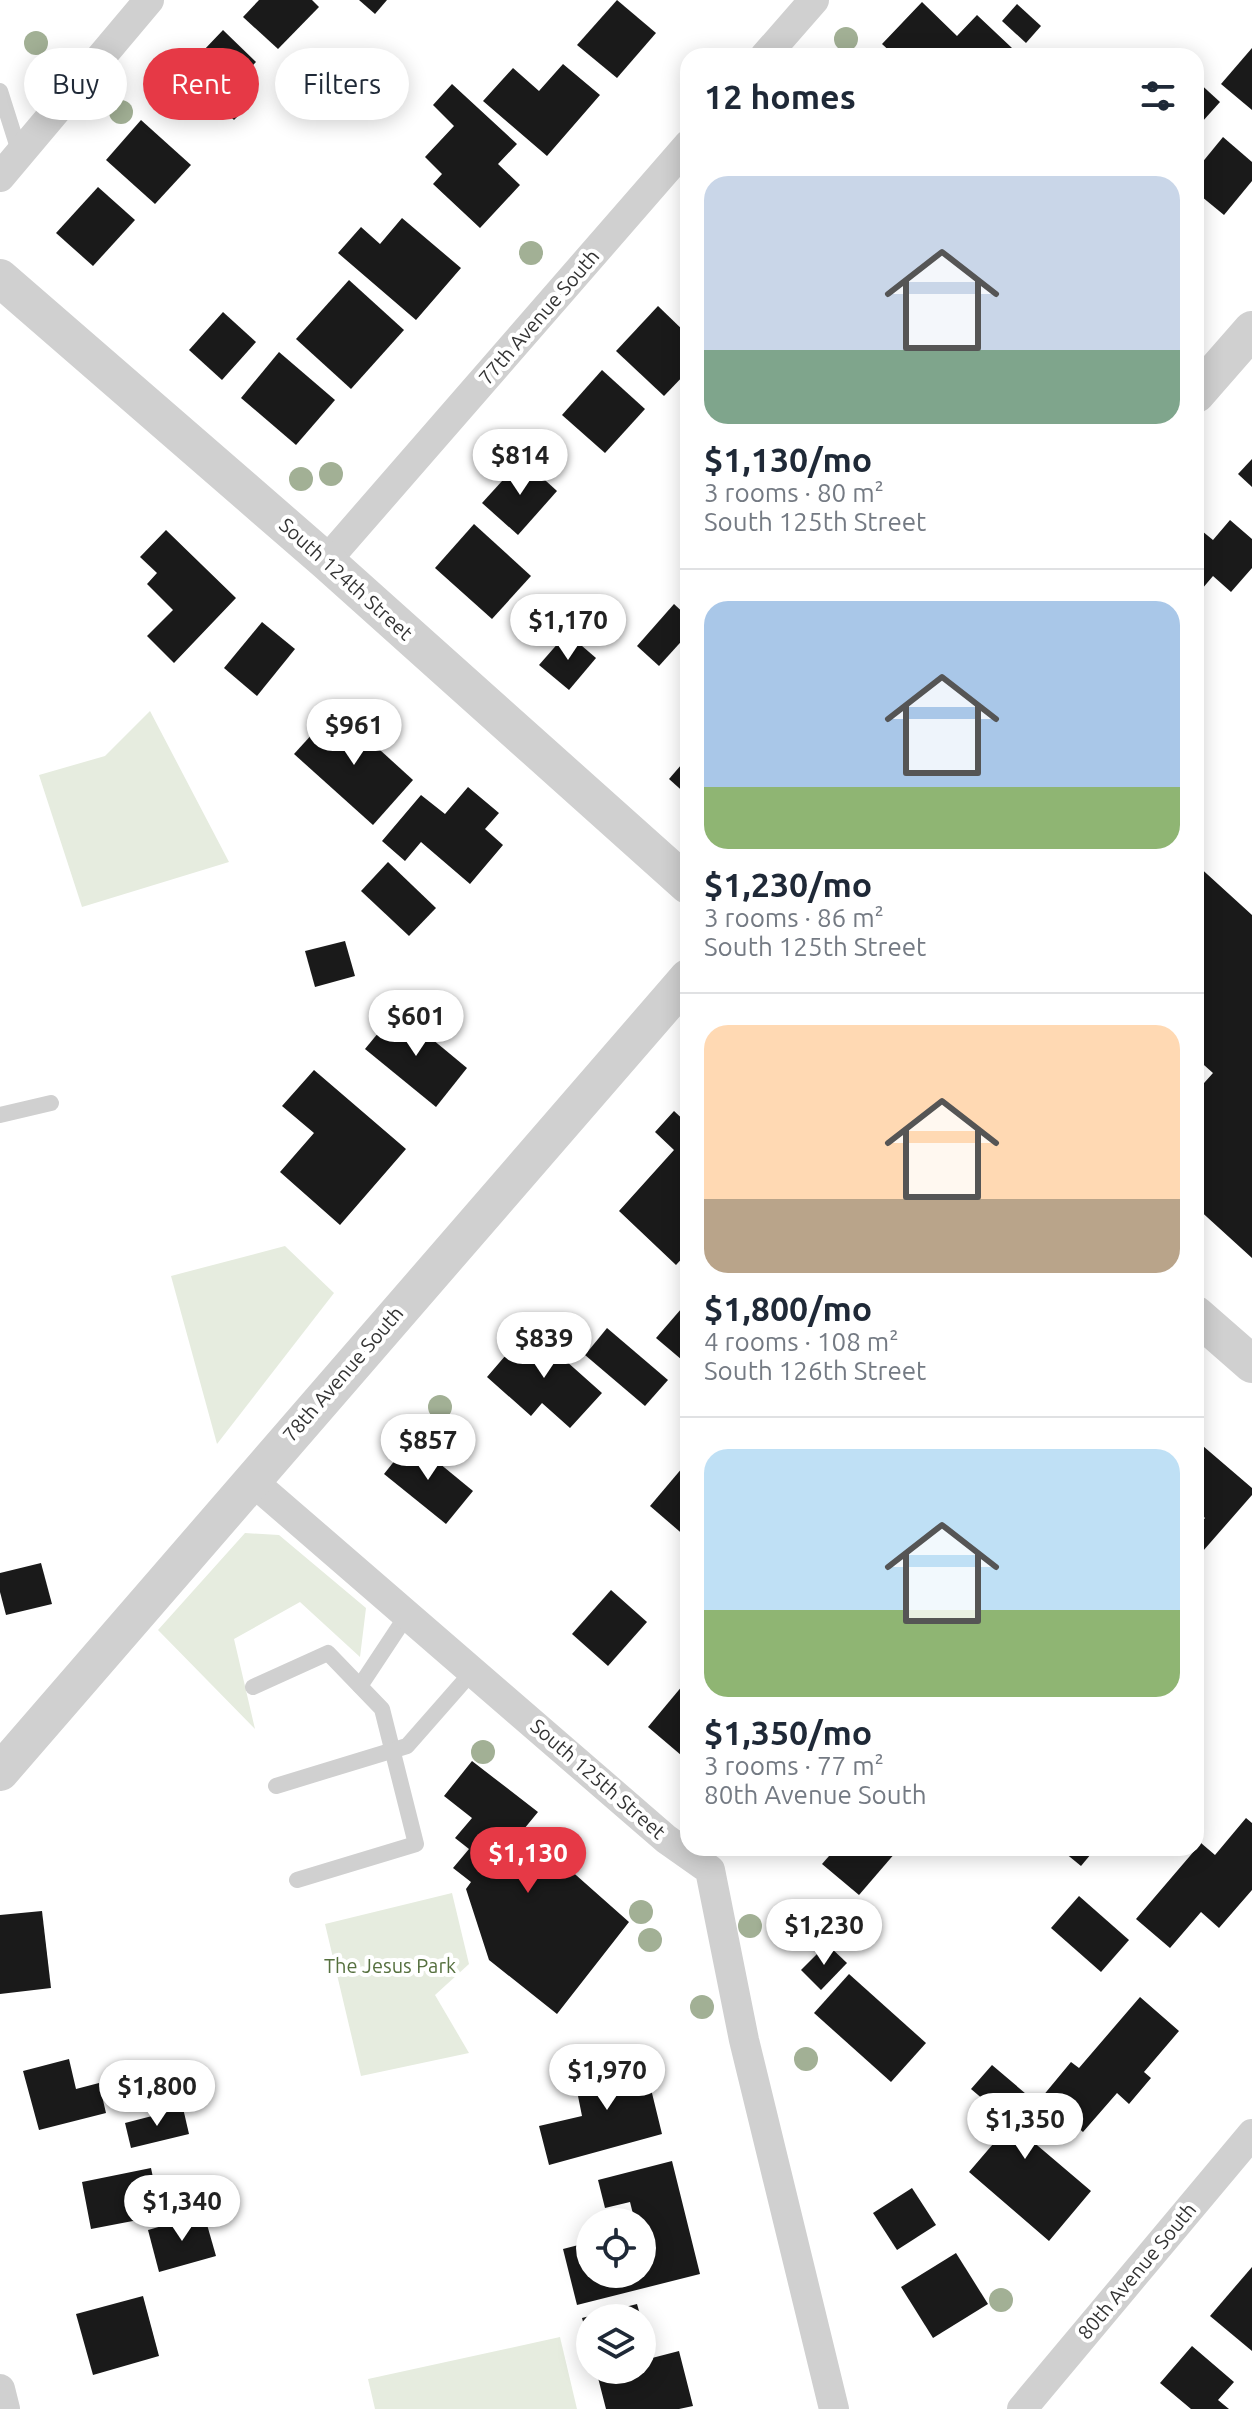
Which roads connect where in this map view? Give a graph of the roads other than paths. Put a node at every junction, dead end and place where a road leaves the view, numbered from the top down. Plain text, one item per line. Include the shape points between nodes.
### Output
1 (149, 0) edge
2 (814, 0) edge
3 (772, 48) edge
4 (0, 91) edge
5 (20, 154) junction
6 (680, 154) edge
7 (0, 177) edge
8 (0, 278) edge
9 (1252, 330) edge
10 (1204, 385) edge
11 (326, 561) junction
12 (680, 878) edge
13 (680, 987) edge
14 (51, 1103) dead end
15 (0, 1115) edge
16 (1204, 1322) edge
17 (1252, 1364) edge
18 (251, 1480) junction
19 (407, 1615) junction
20 (472, 1672) junction
21 (360, 1686) junction
22 (253, 1687) dead end
23 (393, 1752) junction
24 (0, 1772) edge
25 (276, 1786) dead end
26 (680, 1844) edge
27 (720, 1859) edge
28 (297, 1880) dead end
29 (1252, 2134) edge
30 (0, 2389) edge
31 (5, 2409) edge
32 (834, 2409) edge
33 (1022, 2409) edge

1 - 5 street
2 - 3 street
4 - 5 lane
5 - 7 street
6 - 11 street, 77th Avenue South
8 - 11 street, South 124th Street
9 - 10 street
11 - 12 street, South 124th Street
13 - 18 street, 78th Avenue South
14 - 15 lane
16 - 17 street
18 - 19 street, South 125th Street
18 - 24 street, 78th Avenue South
19 - 20 street, South 125th Street
19 - 21 lane
20 - 23 lane via 407,1746
20 - 26 street, South 125th Street via 666,1839
21 - 22 lane via 328,1653
21 - 23 lane via 382,1709
23 - 25 lane
23 - 28 lane via 416,1844
27 - 32 street, South 125th Street via 744,2040
29 - 33 street, 80th Avenue South
30 - 31 street

